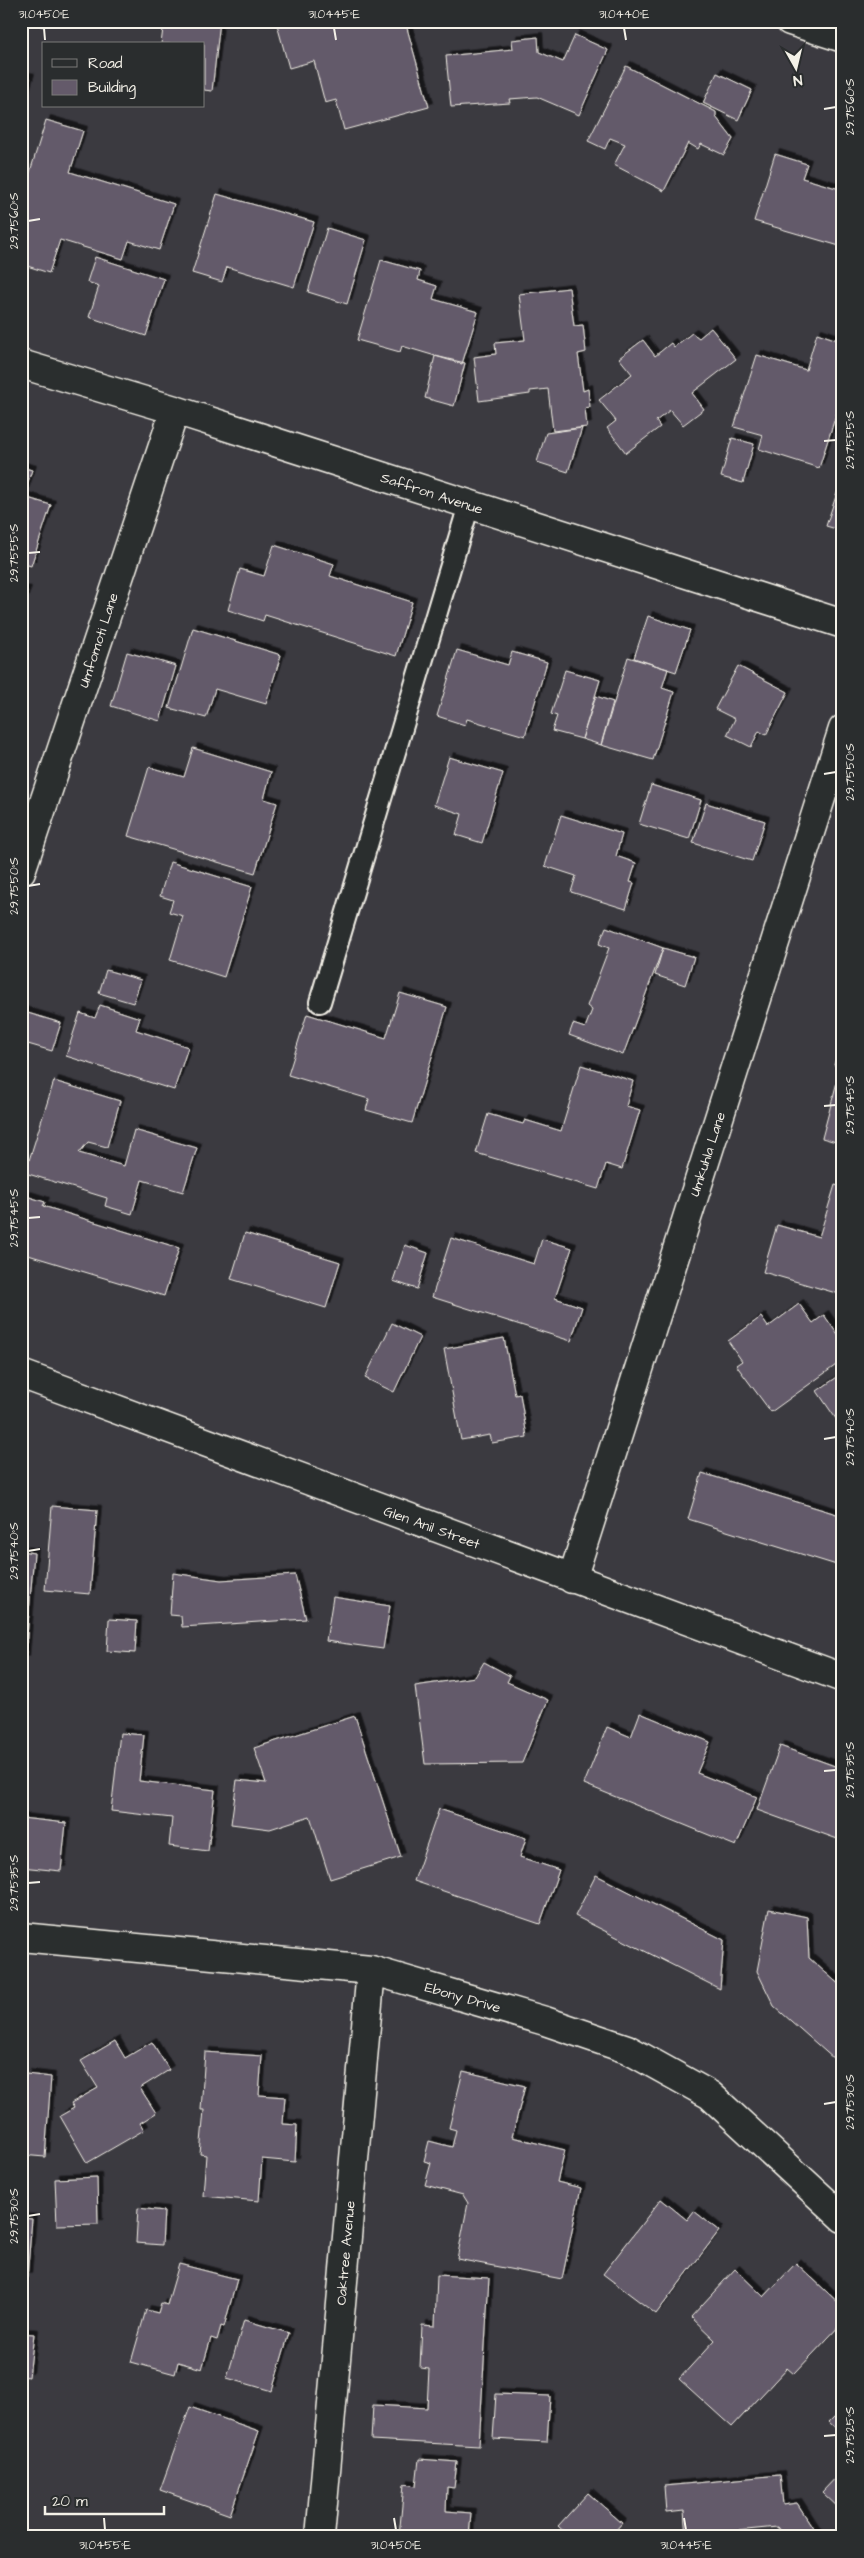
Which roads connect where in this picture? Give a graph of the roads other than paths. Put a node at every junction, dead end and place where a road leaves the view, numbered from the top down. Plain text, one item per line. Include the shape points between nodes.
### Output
1 (790, 21) edge
2 (843, 38) edge
3 (21, 364) edge
4 (175, 410) junction
5 (469, 504) junction
6 (843, 624) edge
7 (843, 729) edge
8 (21, 871) edge
9 (320, 1002) dead end
10 (21, 1374) edge
11 (572, 1579) junction
12 (843, 1678) edge
13 (21, 1937) edge
14 (371, 1970) junction
15 (843, 2218) edge
16 (320, 2537) edge

1 - 2 street
3 - 4 street, Saffron Avenue
4 - 5 street, Saffron Avenue
4 - 8 street, Umfomoti Lane
5 - 6 street, Saffron Avenue
5 - 9 lane
7 - 11 street, Umkuhla Lane
10 - 11 street, Glen Anil Street
11 - 12 street, Glen Anil Street
13 - 14 street, Ebony Drive
14 - 15 street, Ebony Drive via 545,2021 627,2049 710,2095
14 - 16 street, Oaktree Avenue

